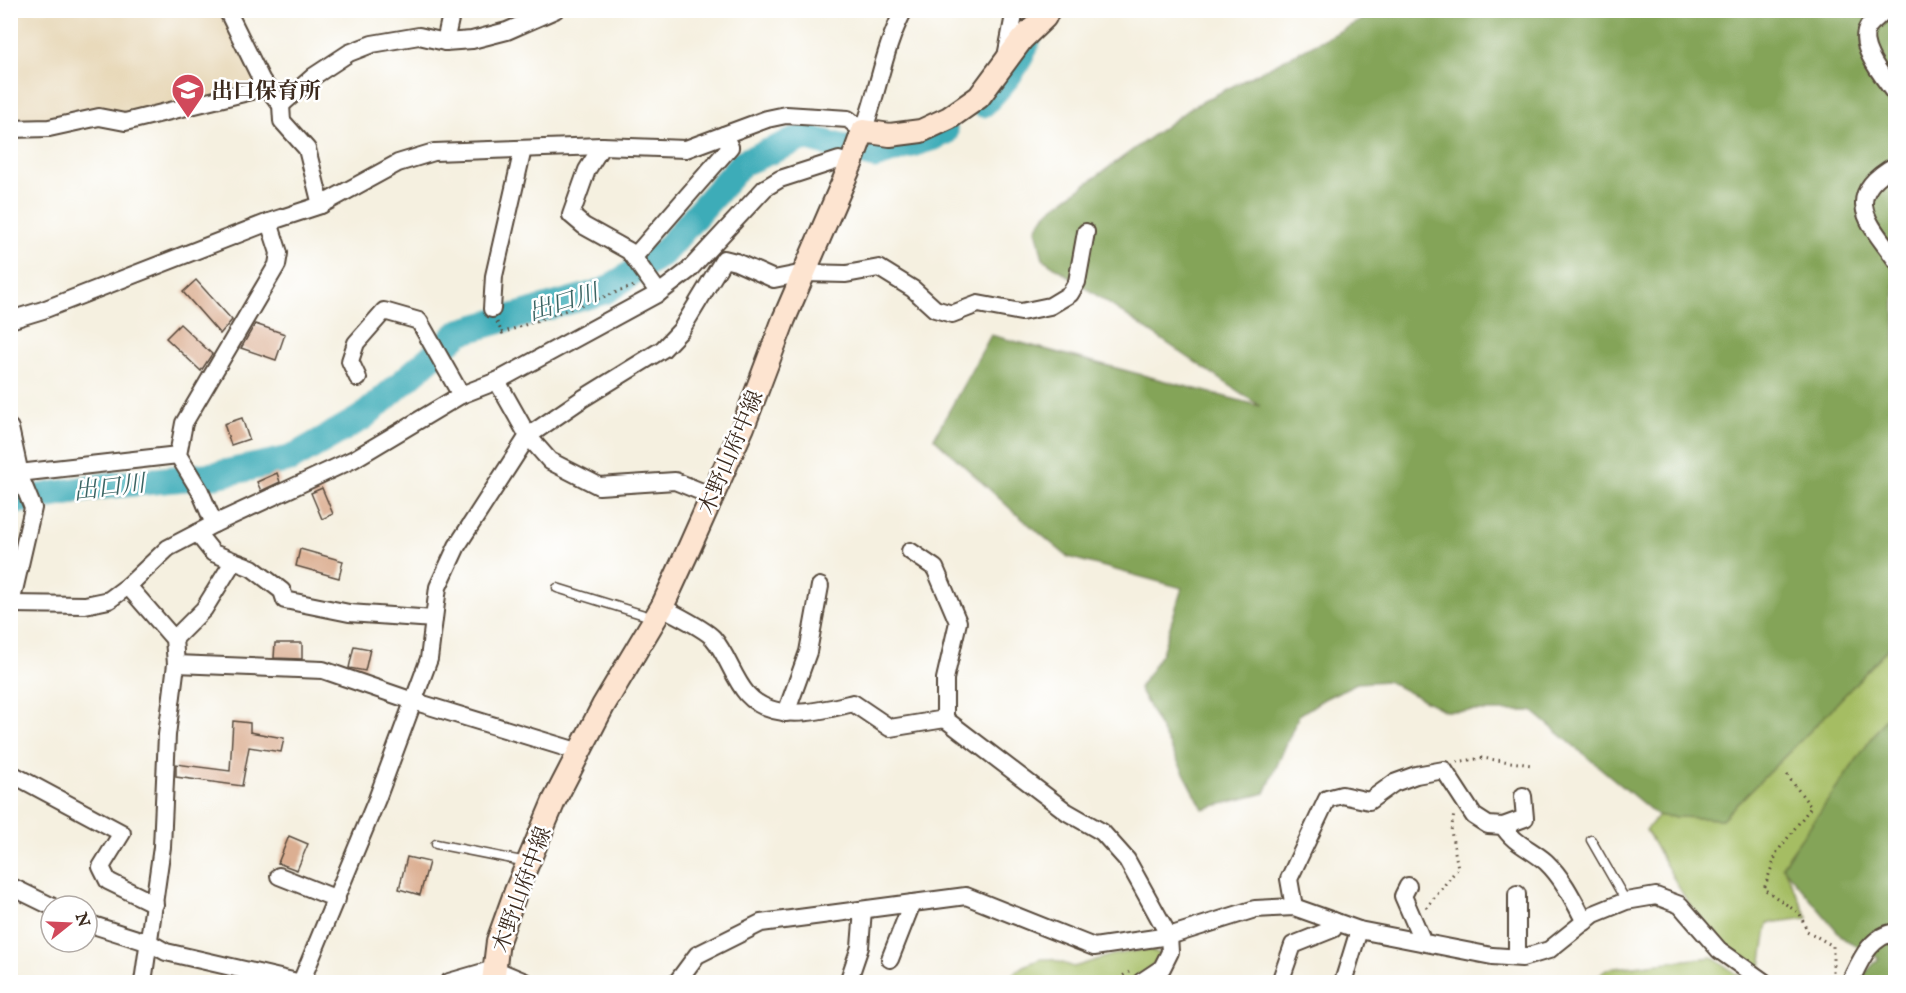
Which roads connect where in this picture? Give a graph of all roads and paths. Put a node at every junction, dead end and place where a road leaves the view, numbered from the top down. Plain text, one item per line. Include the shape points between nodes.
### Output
1 (227, 10) edge
2 (452, 10) edge
3 (555, 10) edge
4 (904, 10) edge
5 (1015, 10) edge
6 (1885, 10) edge
7 (1047, 14) edge
8 (445, 42) junction
9 (1005, 63) junction
10 (262, 81) junction
11 (1896, 94) edge
12 (281, 105) junction
13 (10, 129) edge
14 (862, 134) junction
15 (724, 135) junction
16 (602, 146) junction
17 (523, 149) junction
18 (851, 164) junction
19 (1896, 165) edge
20 (321, 205) junction
21 (269, 222) junction
22 (1086, 232) dead end
23 (634, 257) junction
24 (1896, 260) edge
25 (804, 273) junction
26 (655, 286) junction
27 (492, 309) dead end
28 (10, 320) edge
29 (502, 333) dead end
30 (358, 378) dead end
31 (497, 381) junction
32 (461, 395) junction
33 (10, 428) edge
34 (528, 436) junction
35 (178, 455) junction
36 (17, 475) edge
37 (712, 496) junction
38 (214, 524) junction
39 (196, 533) junction
40 (910, 551) dead end
41 (234, 562) junction
42 (128, 586) junction
43 (820, 586) dead end
44 (557, 588) dead end
45 (11, 605) edge
46 (658, 612) junction
47 (434, 619) junction
48 (174, 639) junction
49 (176, 664) junction
50 (413, 701) junction
51 (786, 713) junction
52 (945, 719) junction
53 (580, 752) junction
54 (1532, 765) dead end
55 (10, 773) edge
56 (1446, 773) junction
57 (1787, 775) dead end
58 (1523, 796) dead end
59 (1466, 803) junction
60 (1503, 826) junction
61 (1592, 840) dead end
62 (436, 844) dead end
63 (528, 862) junction
64 (279, 876) dead end
65 (10, 886) edge
66 (1408, 886) dead end
67 (1516, 894) dead end
68 (337, 899) junction
69 (39, 900) edge
70 (1626, 901) junction
71 (912, 903) junction
72 (155, 904) junction
73 (1294, 907) junction
74 (863, 910) junction
75 (1334, 921) junction
76 (1585, 922) junction
77 (99, 927) edge
78 (1359, 930) junction
79 (1896, 933) edge
80 (1169, 936) junction
81 (1423, 942) junction
82 (150, 943) junction
83 (1517, 957) junction
84 (890, 959) dead end
85 (494, 976) edge
86 (1056, 977) dead end
87 (143, 982) edge
88 (299, 982) edge
89 (449, 982) edge
90 (525, 982) edge
91 (676, 982) edge
92 (848, 982) edge
93 (1064, 982) edge
94 (1141, 982) edge
95 (1280, 982) edge
96 (1343, 982) edge
97 (1764, 982) edge
98 (1833, 982) edge
99 (1850, 982) edge

1 - 10 street
2 - 8 street
3 - 8 street via 507,31
4 - 14 street via 885,53
5 - 9 street
6 - 11 street via 1867,28 1865,40 1871,59
7 - 9 main road
8 - 12 street via 419,36 372,44 349,53 314,76
9 - 14 main road via 979,97 949,118 921,131
10 - 12 street
10 - 13 street via 252,91 125,122 99,117 49,128
12 - 20 street via 282,121 306,149
14 - 15 street via 848,119 786,115
14 - 18 main road, 木野山府中線
15 - 16 street via 686,149
15 - 23 street via 729,147
16 - 17 street
16 - 23 street via 587,170 572,215
17 - 20 street via 434,152 398,164
17 - 27 street via 494,276
18 - 25 main road, 木野山府中線
18 - 26 street via 839,160 780,179 765,188 688,272
19 - 24 street via 1870,186 1863,207 1866,218
20 - 21 street
21 - 28 street
21 - 35 street via 279,253 278,265 184,423
22 - 25 street via 1077,282 1070,294 1050,306 1021,312 978,304 952,314 935,309 913,289 879,268 846,274
23 - 26 street
25 - 34 street via 774,279 724,259 681,330 663,349
25 - 37 main road, 木野山府中線
26 - 29 path
26 - 31 street
30 - 32 street via 350,361 356,343 384,311 418,321
31 - 32 street
31 - 34 street
32 - 38 street via 354,459
33 - 36 street
34 - 37 street via 550,461 599,486 675,481
34 - 47 street via 457,546 438,587
35 - 36 street
35 - 38 street via 200,490
36 - 45 street via 33,508
37 - 46 main road, 木野山府中線
38 - 39 street
39 - 41 street via 213,553
39 - 42 street via 168,548
40 - 52 street via 935,568 958,622 945,679
41 - 47 street via 252,568 282,591 285,600 349,613
41 - 48 street via 204,609
42 - 45 street via 109,600 85,605
42 - 48 street
43 - 51 street via 808,652
44 - 46 lane
46 - 51 street via 712,637 748,695 768,708
46 - 53 main road, 木野山府中線
47 - 50 street via 429,659
48 - 49 street
49 - 50 street via 323,670
49 - 72 street
50 - 53 street
50 - 68 street
51 - 52 street via 817,712 853,704 890,729
52 - 80 street via 1067,812 1102,832 1127,860
53 - 63 main road, 木野山府中線
54 - 56 path via 1482,758 1454,762
55 - 72 street via 122,833 101,867 108,881
56 - 59 street
56 - 73 street via 1444,770 1416,775 1394,783 1370,801 1342,795 1327,799 1289,879
57 - 98 path via 1811,807 1777,852 1764,889 1800,914 1808,931 1833,946
58 - 60 street via 1525,818
59 - 60 street via 1474,816 1488,825
59 - 81 path via 1454,812 1451,831 1458,868 1426,906
60 - 76 street via 1509,836 1547,863
61 - 70 lane
62 - 63 lane
63 - 85 main road, 木野山府中線 via 498,940
64 - 68 street
65 - 69 street
66 - 81 street via 1404,896
67 - 83 street
68 - 88 street
70 - 76 street via 1594,914
70 - 97 street via 1656,896 1680,905 1719,950
71 - 74 street
71 - 80 street via 966,896 1094,947
71 - 84 street
72 - 82 street
73 - 75 street
73 - 80 street via 1255,909
74 - 91 street via 761,923 697,955
74 - 92 street via 860,947
75 - 78 street
75 - 95 street via 1333,929 1293,945
76 - 83 street via 1549,950
77 - 82 street
78 - 81 street
78 - 96 street
79 - 99 street via 1886,934 1865,951
80 - 94 street via 1170,952 1162,968
81 - 83 street
82 - 87 street
82 - 88 street via 166,952
85 - 89 street
85 - 90 street
86 - 93 path

